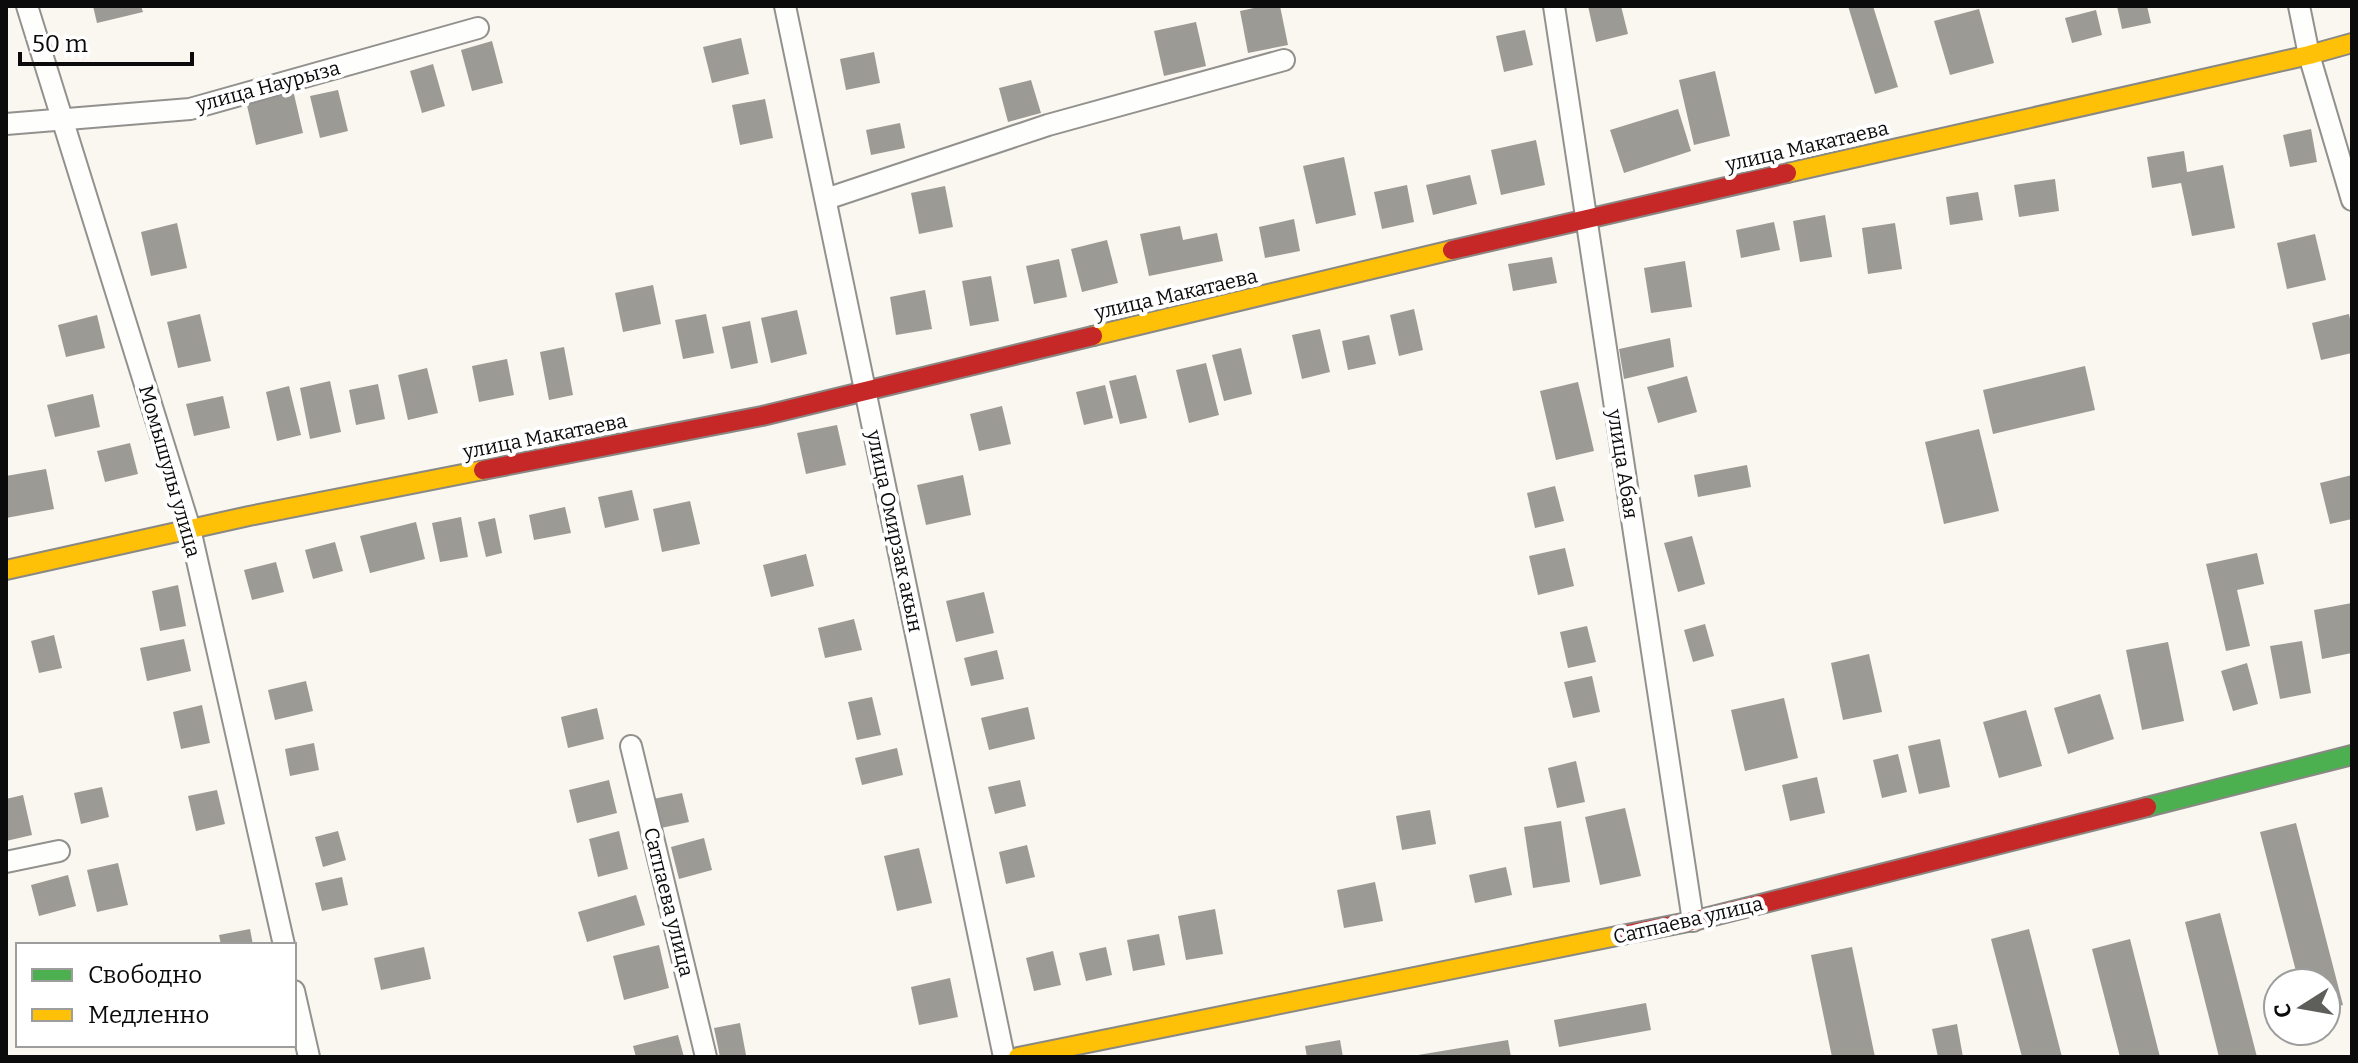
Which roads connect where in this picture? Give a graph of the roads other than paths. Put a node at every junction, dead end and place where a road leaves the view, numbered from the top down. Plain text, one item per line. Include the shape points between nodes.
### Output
1 (27, 6) edge
2 (785, 6) edge
3 (1554, 6) edge
4 (2299, 6) edge
5 (478, 28) dead end
6 (2352, 43) edge
7 (2309, 55) junction
8 (1284, 60) dead end
9 (62, 118) junction
10 (6, 124) edge
11 (826, 199) junction
12 (2352, 200) edge
13 (1586, 218) junction
14 (866, 391) junction
15 (190, 529) junction
16 (6, 570) edge
17 (631, 746) dead end
18 (2352, 755) edge
19 (59, 851) dead end
20 (6, 862) edge
21 (1693, 921) junction
22 (284, 943) edge
23 (296, 1000) edge
24 (309, 1057) edge
25 (706, 1057) edge
26 (1004, 1057) edge
27 (1018, 1057) edge

1 - 9 street, Момышулы улица
2 - 11 street, улица Омирзак акын
3 - 13 street, улица Абая
4 - 7 street
5 - 9 street, улица Наурыза via 190,109
6 - 7 street, улица Макатаева
7 - 12 street
7 - 13 street, улица Макатаева
8 - 11 street via 1048,125
9 - 10 street, улица Наурыза
9 - 15 street, Момышулы улица
11 - 14 street, улица Омирзак акын
13 - 14 street, улица Макатаева
13 - 21 street, улица Абая
14 - 15 street, улица Макатаева
14 - 26 street, улица Омирзак акын
15 - 16 street, улица Макатаева
15 - 22 street, Момышулы улица
17 - 25 street, Сатпаева улица
18 - 21 street, Сатпаева улица
19 - 20 street
21 - 27 street, Сатпаева улица
23 - 24 street

